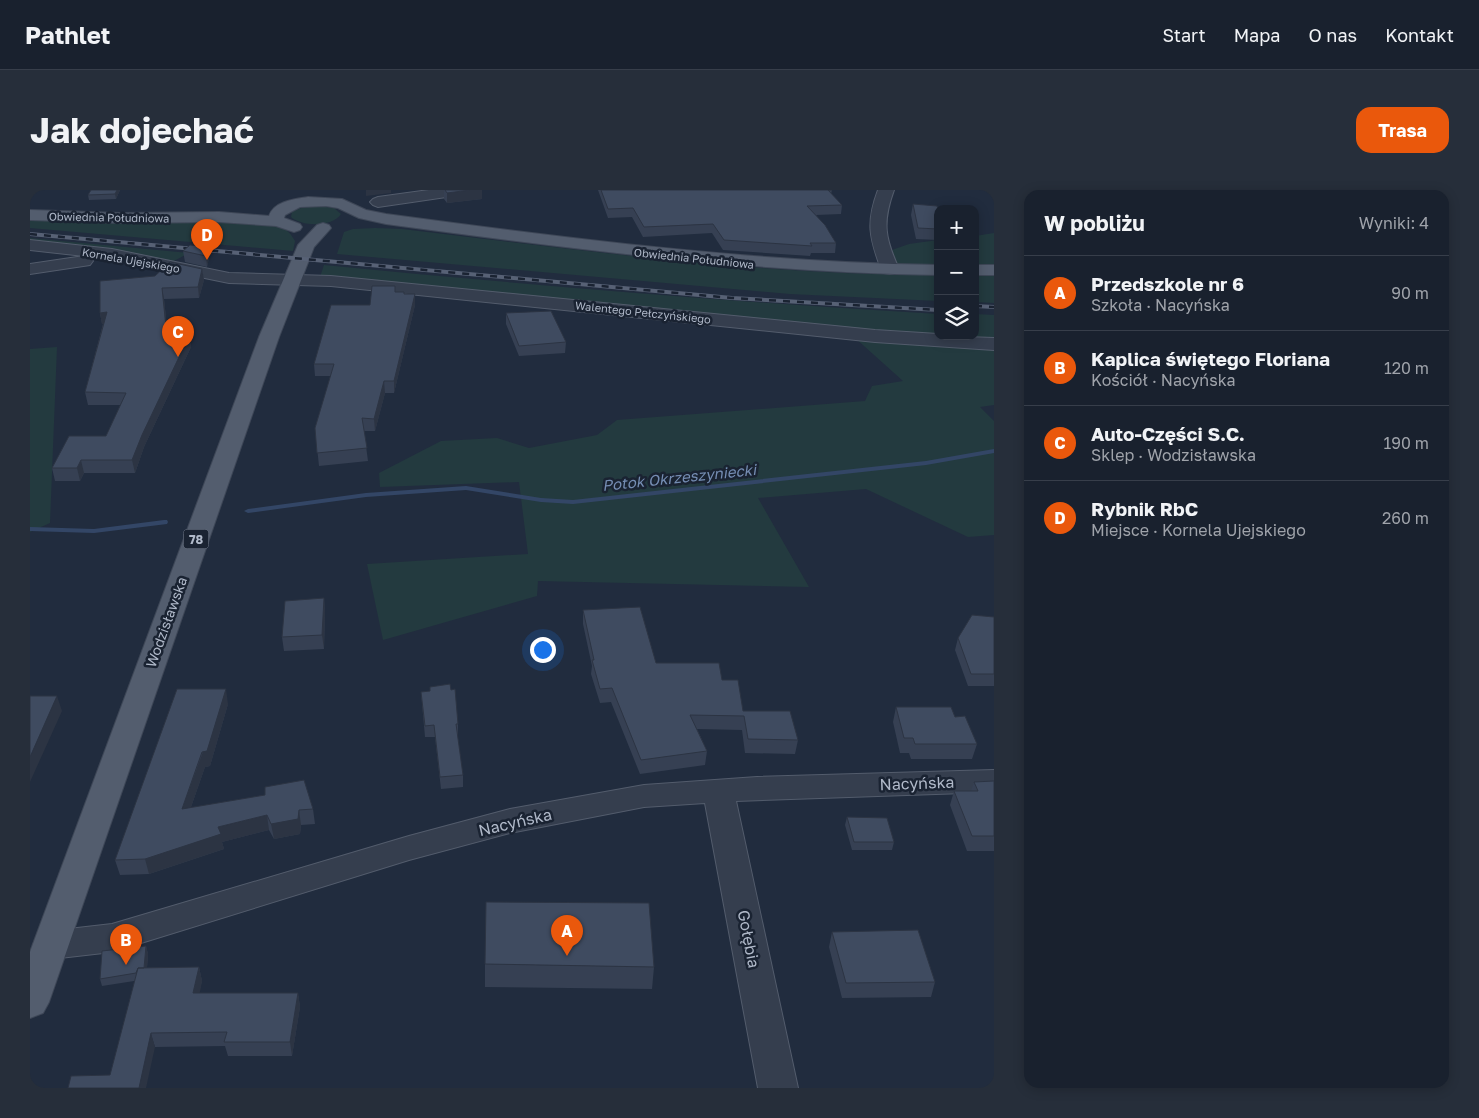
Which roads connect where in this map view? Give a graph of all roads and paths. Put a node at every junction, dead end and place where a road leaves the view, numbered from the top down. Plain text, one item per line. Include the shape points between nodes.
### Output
1 (318, 190) edge
2 (330, 190) edge
3 (460, 190) edge
4 (886, 190) edge
5 (304, 202) junction
6 (378, 202) dead end
7 (30, 215) edge
8 (285, 219) junction
9 (341, 219) junction
10 (30, 245) edge
11 (306, 245) junction
12 (112, 254) junction
13 (30, 269) edge
14 (890, 270) junction
15 (934, 270) edge
16 (979, 270) edge
17 (994, 270) edge
18 (292, 280) junction
19 (994, 344) edge
20 (994, 780) edge
21 (718, 790) junction
22 (51, 945) junction
23 (31, 995) edge
24 (778, 1088) edge

1 - 5 main road
2 - 9 main road
3 - 6 street
4 - 14 street via 877,220 877,235
5 - 8 main road
5 - 9 main road via 325,202
7 - 8 main road, Obwiednia Południowa
8 - 9 main road, Obwiednia Południowa
8 - 11 main road
9 - 11 main road, Wodzisławska / 78
9 - 14 main road, Obwiednia Południowa via 705,260
10 - 12 street, Kornela Ujejskiego
11 - 18 main road, Wodzisławska / 78
12 - 13 street
12 - 18 street, Kornela Ujejskiego via 229,278
14 - 15 main road, Obwiednia Południowa
16 - 17 main road
18 - 19 street, Walentego Pełczyńskiego via 331,281 875,336
18 - 22 main road, Wodzisławska / 78
20 - 21 street, Nacyńska
21 - 22 street, Nacyńska via 644,796 510,821 409,848 112,938
21 - 24 street, Gołębia
22 - 23 main road, Wodzisławska / 78

